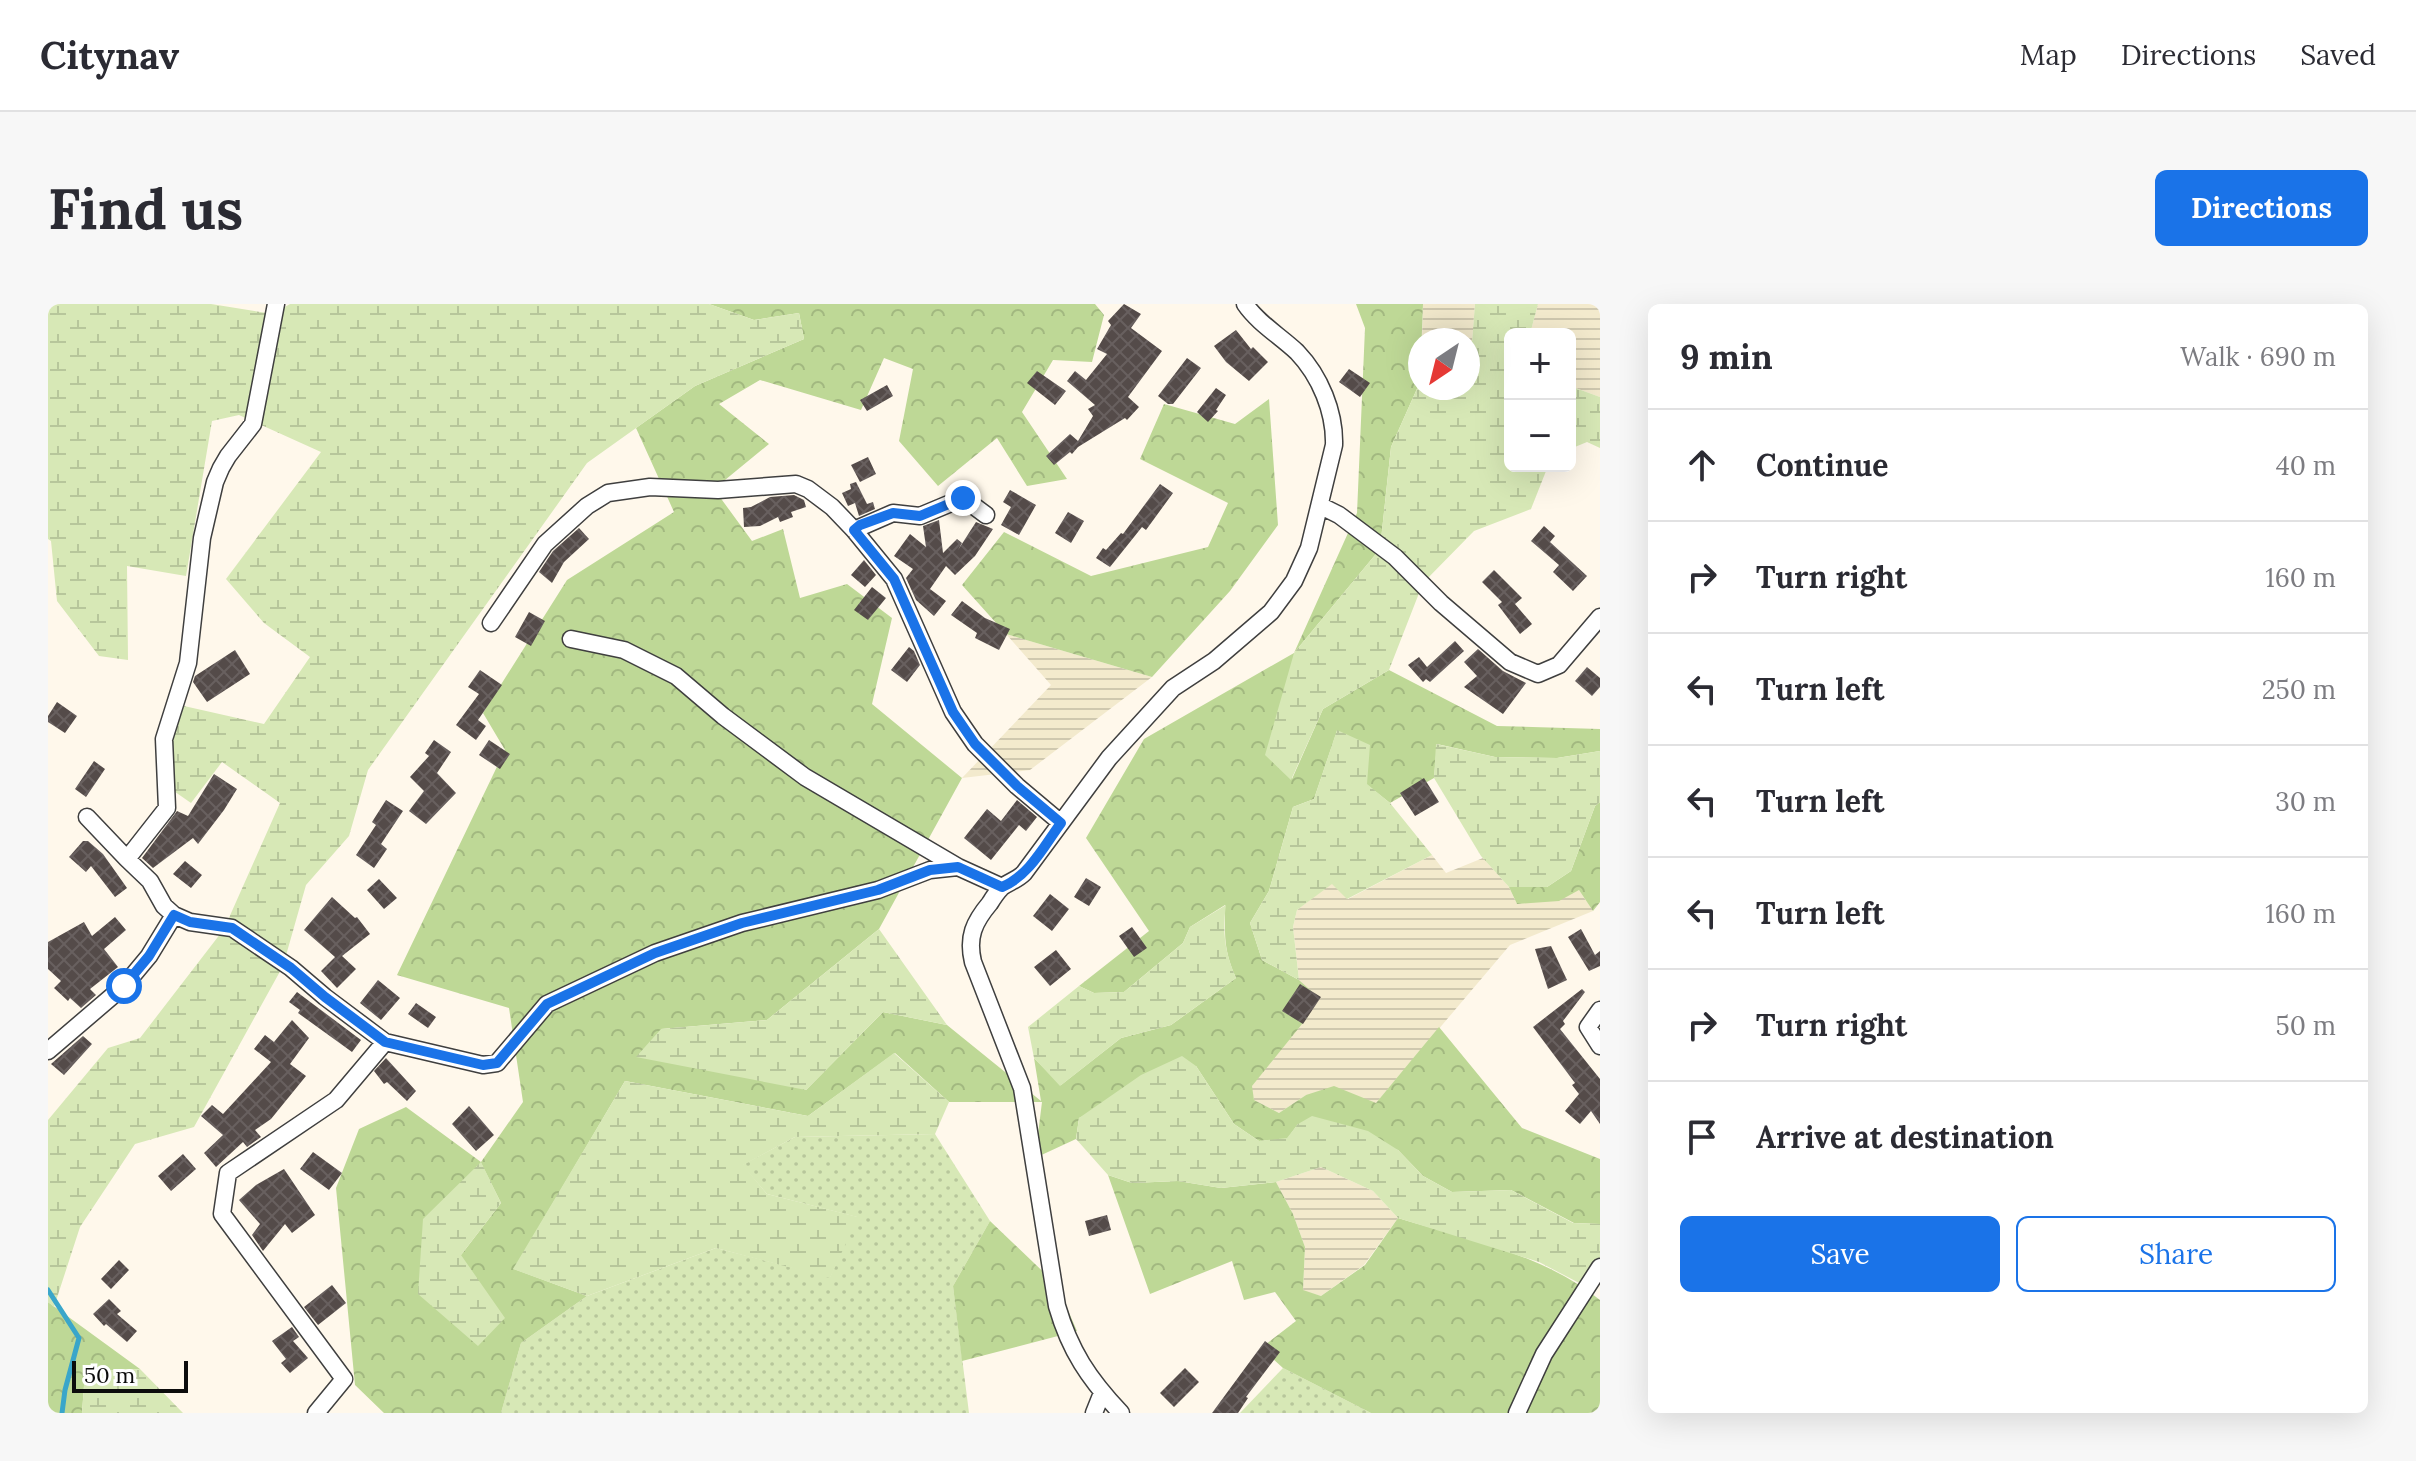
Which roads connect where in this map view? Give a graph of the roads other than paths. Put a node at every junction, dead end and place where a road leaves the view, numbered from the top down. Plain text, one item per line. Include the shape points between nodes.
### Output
1 (276, 304) edge
2 (1245, 304) edge
3 (1321, 506) junction
4 (986, 515) dead end
5 (854, 530) junction
6 (1600, 617) edge
7 (491, 623) dead end
8 (571, 639) dead end
9 (87, 817) dead end
10 (1061, 823) junction
11 (127, 859) junction
12 (958, 867) junction
13 (1002, 887) junction
14 (174, 915) junction
15 (1600, 1010) edge
16 (385, 1042) junction
17 (1600, 1046) edge
18 (48, 1051) edge
19 (1600, 1267) edge
20 (1102, 1393) junction
21 (316, 1413) edge
22 (1094, 1413) edge
23 (1121, 1413) edge
24 (1517, 1413) edge

1 - 11 street via 253,424 221,468 202,538 188,663 164,739 167,808
2 - 3 street via 1299,354 1328,401 1334,445
3 - 6 street via 1395,557 1510,662 1538,674 1559,665
3 - 10 street via 1294,581 1271,612 1173,688 1109,758
4 - 5 street via 963,498 920,516 893,513
5 - 7 street via 832,507 796,484 620,490 587,506 545,544
5 - 10 street via 894,579 953,712 975,744
8 - 12 street via 624,650 676,676 805,777
9 - 11 street
10 - 13 street via 1024,873
11 - 14 street
12 - 13 street
12 - 16 street via 930,870 878,890 742,923 655,953 547,1004 497,1063 483,1065
13 - 20 street via 977,919 970,949 1022,1088 1064,1332
14 - 16 street via 232,928
14 - 18 street via 124,986
15 - 17 street via 1588,1027
16 - 21 street via 336,1100 228,1173 222,1214 344,1379
19 - 24 street via 1544,1354
20 - 22 street
20 - 23 street

